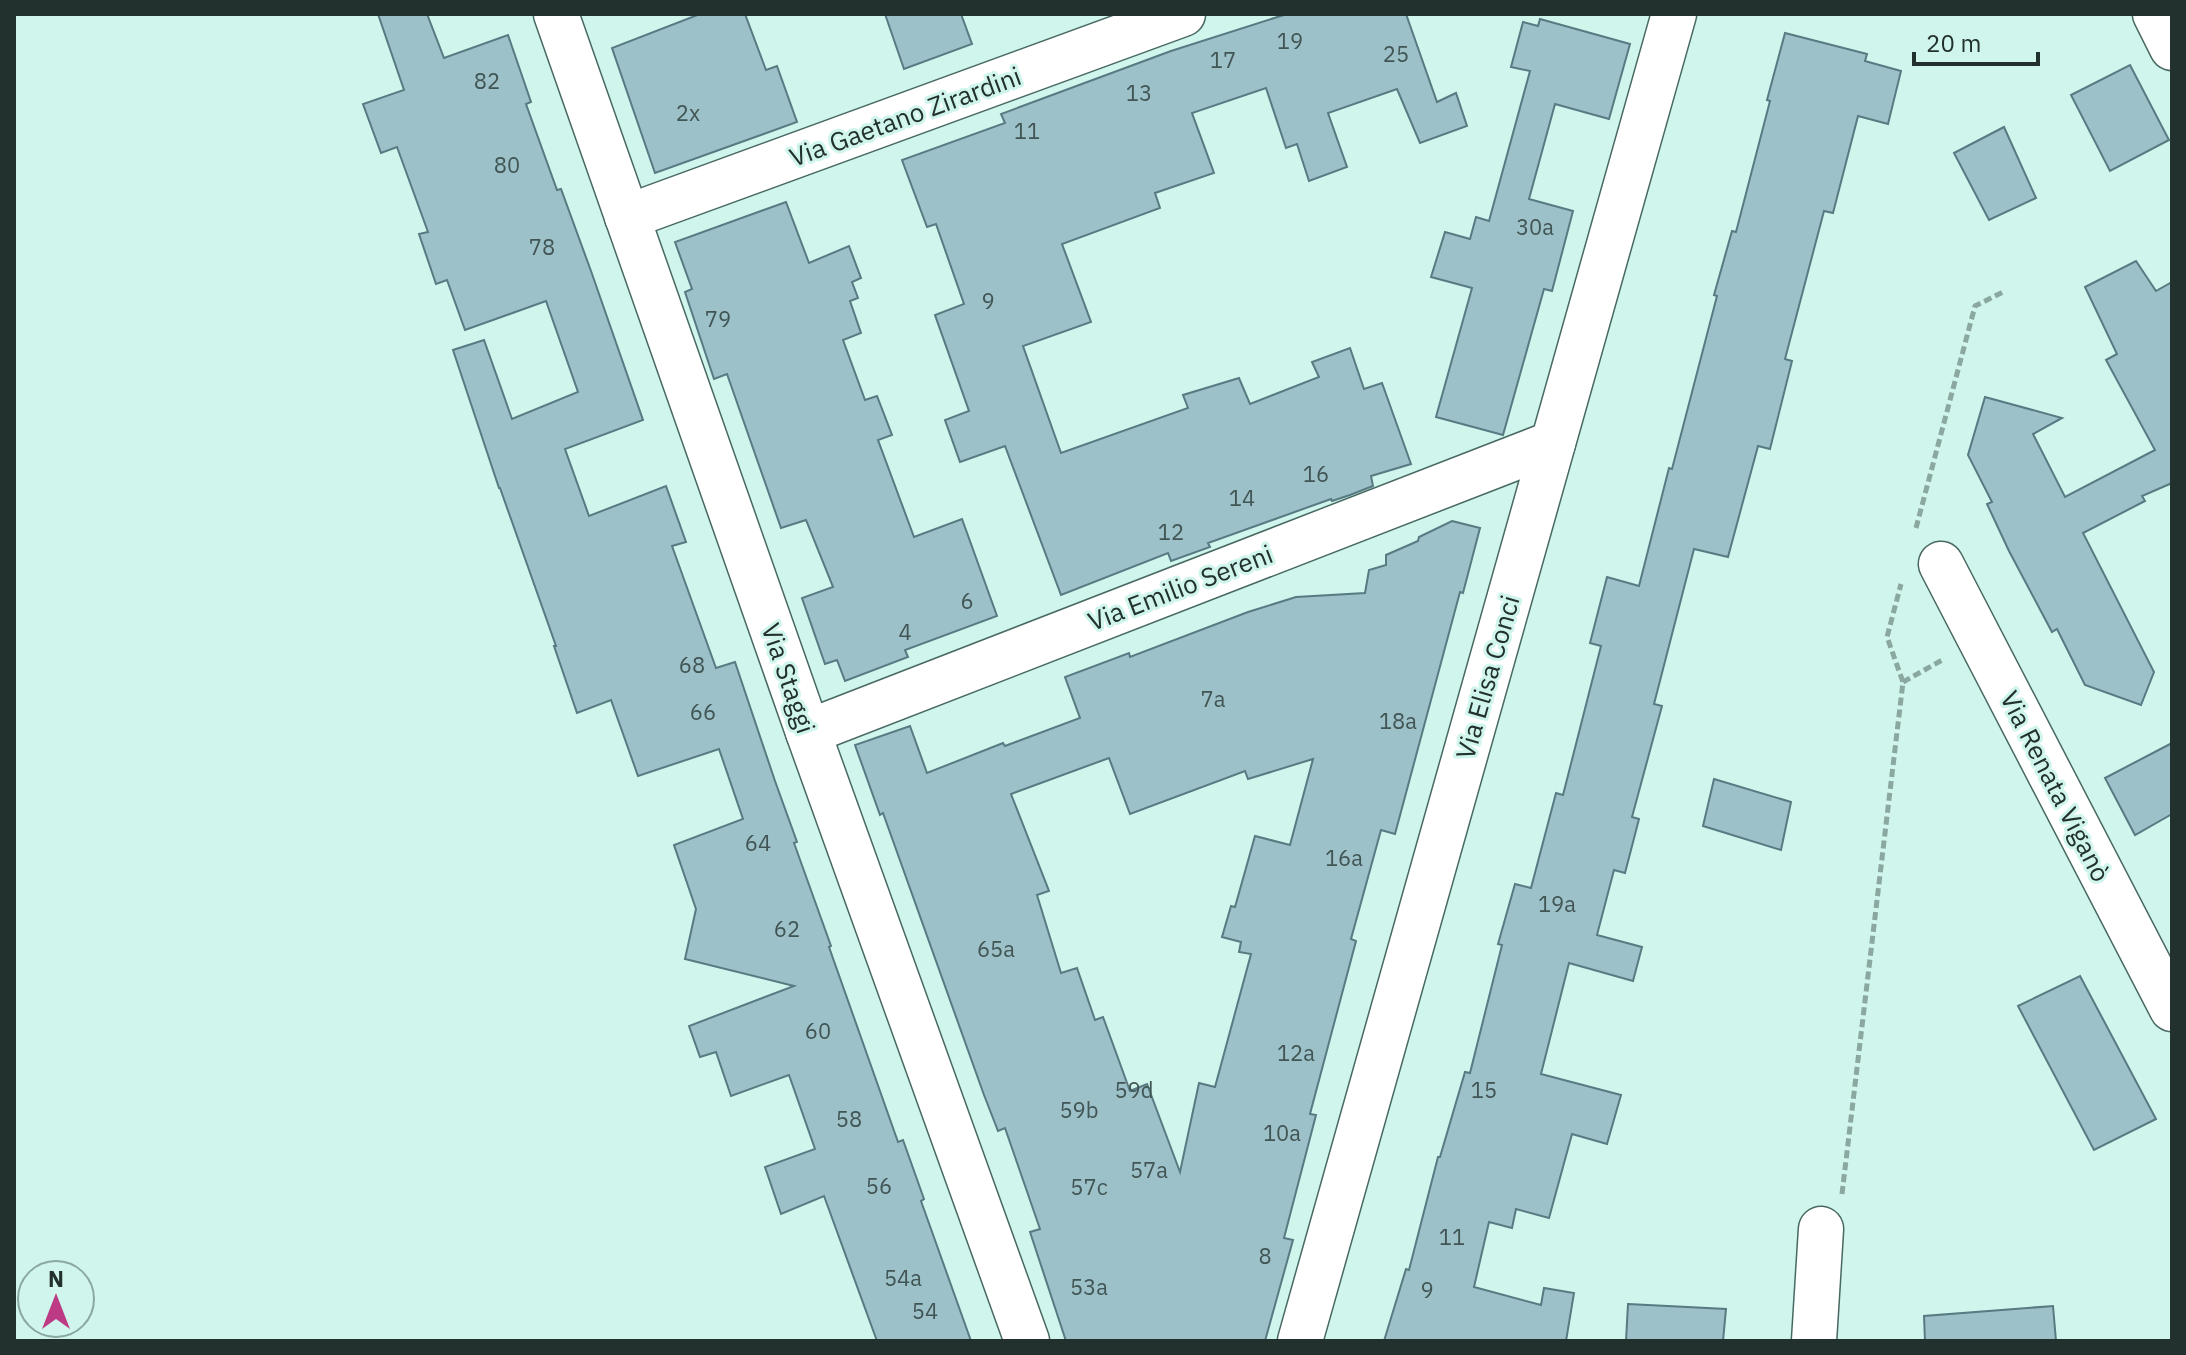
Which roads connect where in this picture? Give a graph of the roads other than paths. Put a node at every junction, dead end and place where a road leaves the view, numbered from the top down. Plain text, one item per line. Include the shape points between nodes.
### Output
1 (556, 14) edge
2 (1183, 14) edge
3 (1674, 14) edge
4 (2155, 14) edge
5 (2172, 48) edge
6 (627, 217) junction
7 (1553, 443) junction
8 (1920, 558) road end
9 (808, 732) junction
10 (2172, 1009) edge
11 (1821, 1229) road end
12 (1027, 1341) edge
13 (1300, 1341) edge
14 (1814, 1341) edge

1 - 6 street, Via Staggi
2 - 6 street, Via Gaetano Zirardini
3 - 7 street, Via Elisa Conci
4 - 5 street
6 - 9 street, Via Staggi
7 - 9 street, Via Emilio Sereni
7 - 13 street, Via Elisa Conci
8 - 10 street, Via Renata Viganò
9 - 12 street, Via Staggi
11 - 14 street

